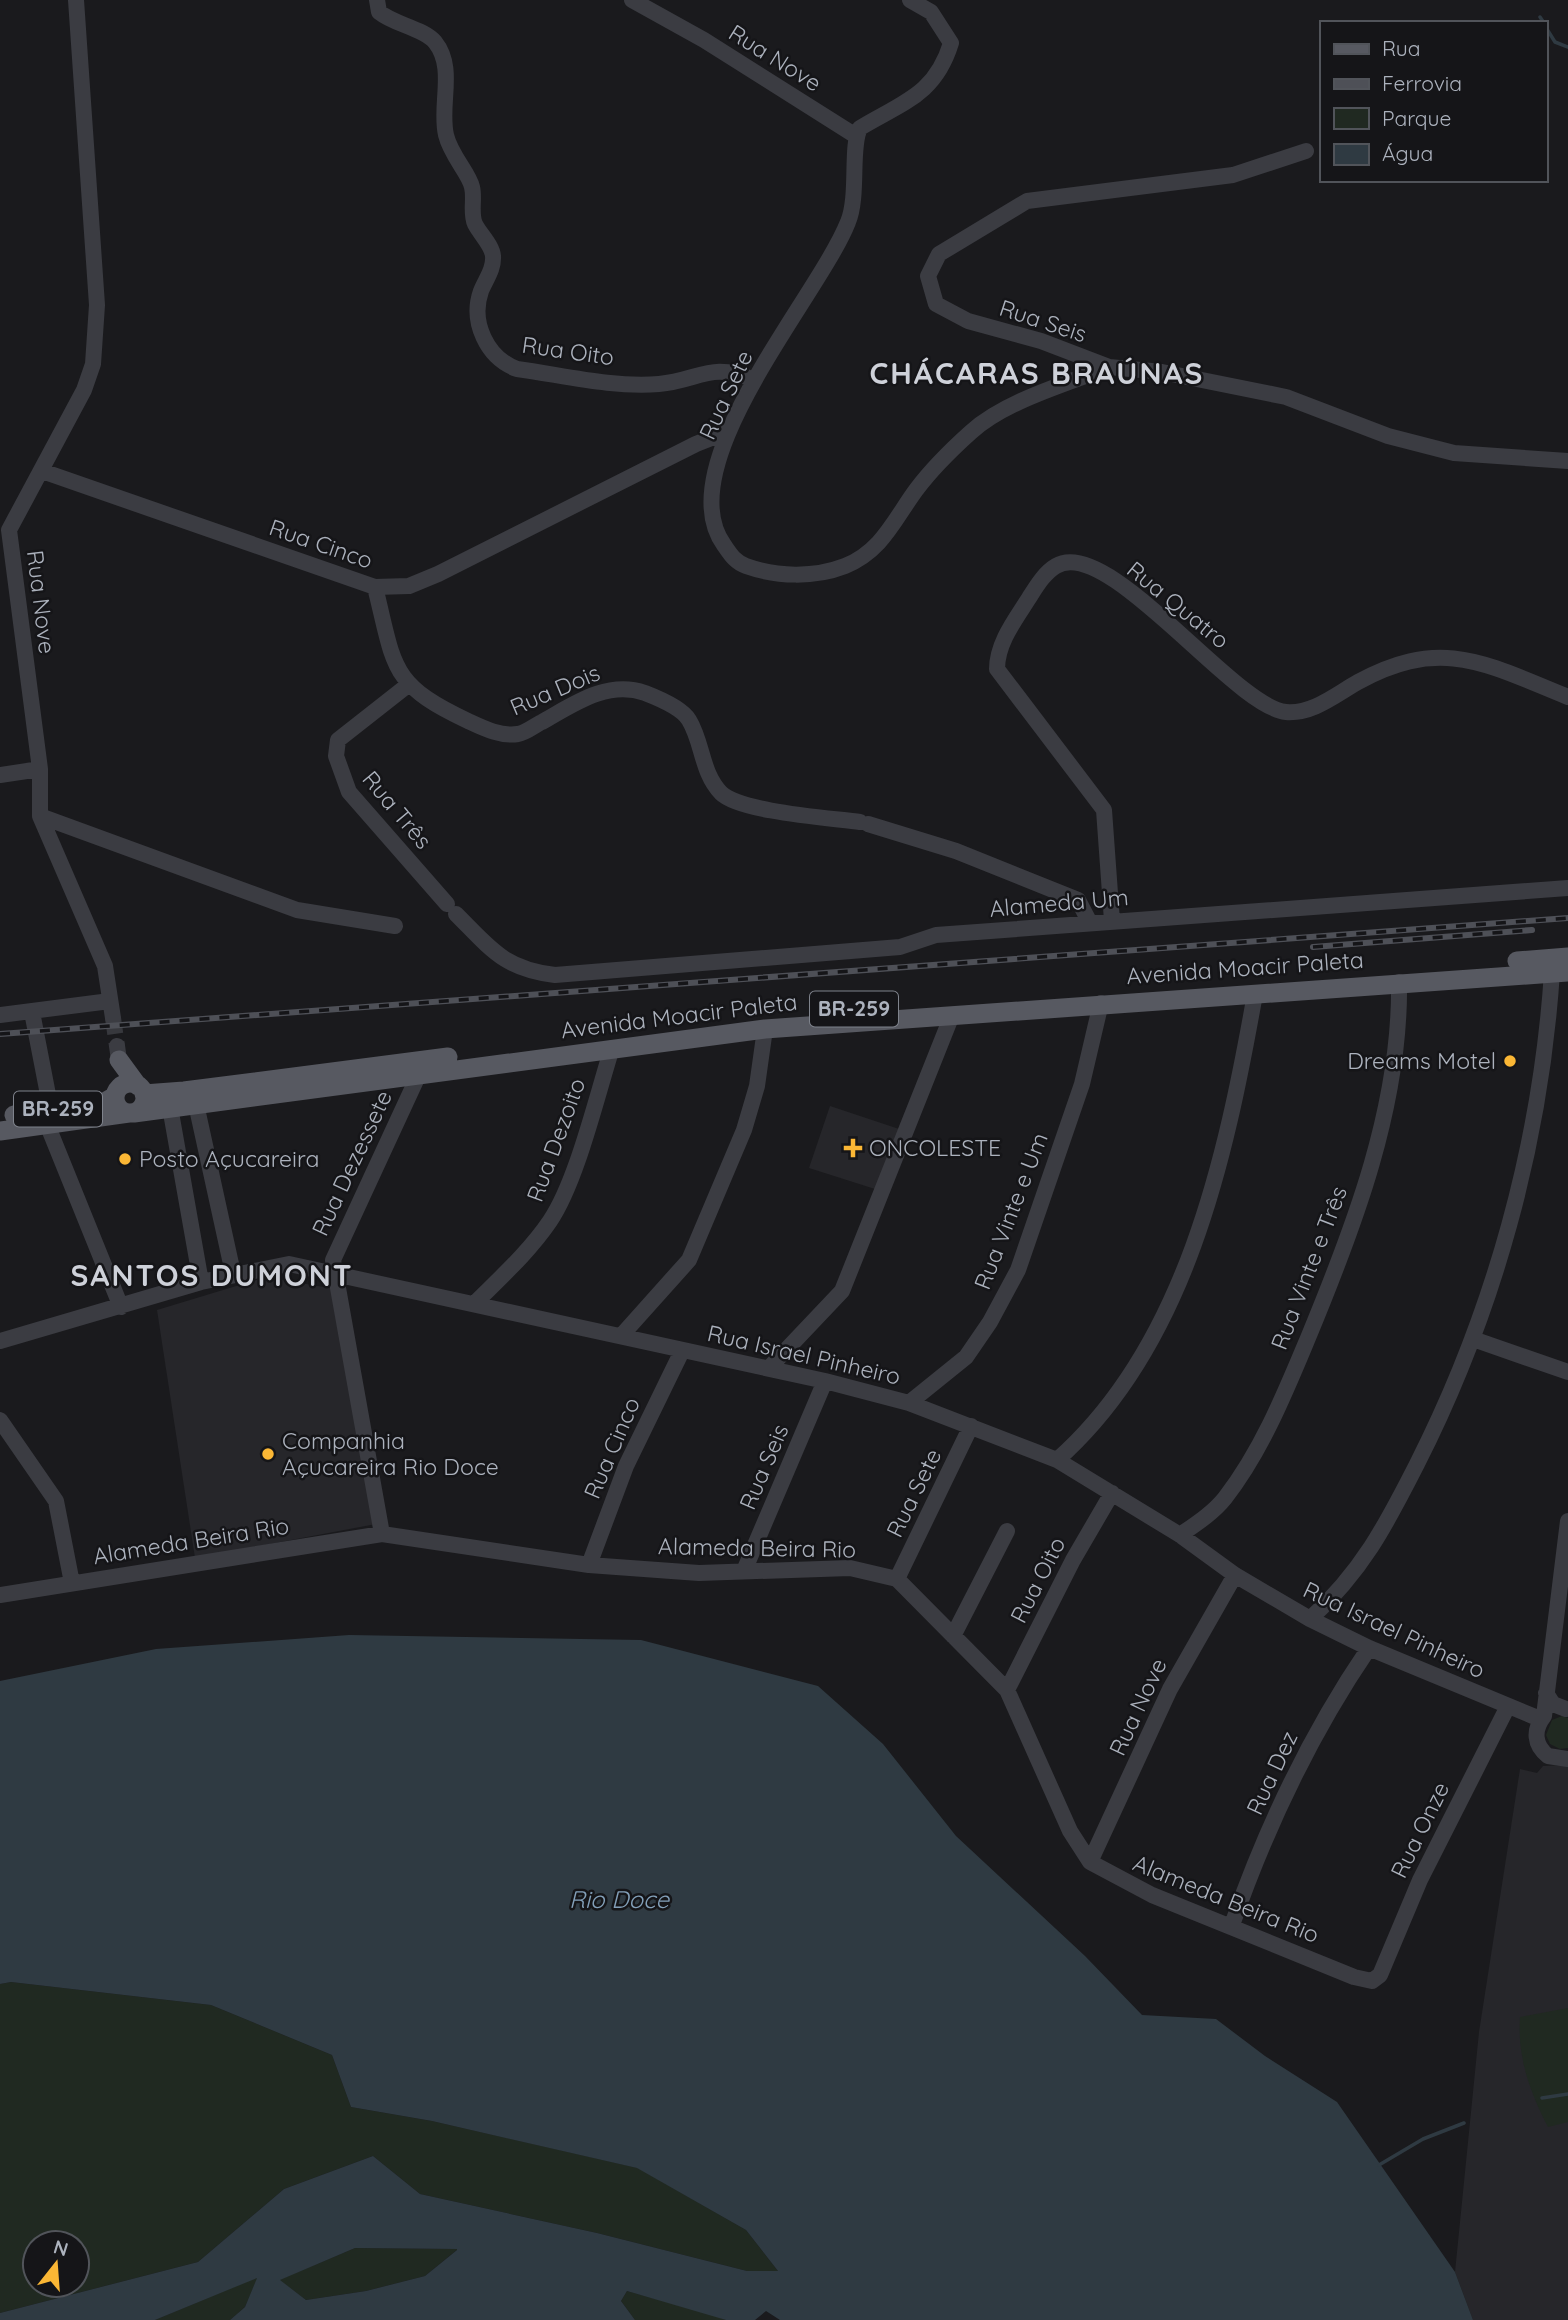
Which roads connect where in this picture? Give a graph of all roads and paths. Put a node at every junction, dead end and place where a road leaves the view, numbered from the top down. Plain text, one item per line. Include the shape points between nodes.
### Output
1 (76, 0) edge
2 (377, 0) edge
3 (632, 0) edge
4 (910, 0) edge
5 (856, 136) junction
6 (1306, 150) dead end
7 (1109, 367) junction
8 (754, 380) junction
9 (729, 431) junction
10 (1568, 461) edge
11 (42, 471) junction
12 (4, 530) edge
13 (374, 587) junction
14 (408, 685) junction
15 (1568, 697) edge
16 (40, 769) junction
17 (0, 775) edge
18 (40, 816) junction
19 (1568, 888) edge
20 (1112, 921) junction
21 (1090, 923) junction
22 (395, 926) dead end
23 (1568, 957) edge
24 (1560, 972) edge
25 (555, 975) joint
26 (1399, 982) junction
27 (1255, 994) junction
28 (110, 1001) junction
29 (1101, 1003) junction
30 (32, 1012) junction
31 (0, 1015) edge
32 (952, 1015) junction
33 (113, 1018) tunnel mouth
34 (765, 1029) junction
35 (612, 1048) junction
36 (419, 1074) junction
37 (141, 1090) junction
38 (116, 1094) junction
39 (196, 1104) junction
40 (170, 1107) junction
41 (131, 1113) junction
42 (49, 1117) junction
43 (0, 1118) edge
44 (0, 1131) edge
45 (233, 1273) junction
46 (336, 1273) junction
47 (201, 1282) junction
48 (474, 1304) junction
49 (121, 1307) junction
50 (3, 1335) edge
51 (621, 1336) junction
52 (1473, 1339) junction
53 (682, 1351) junction
54 (769, 1368) junction
55 (1568, 1372) edge
56 (825, 1381) junction
57 (909, 1403) junction
58 (0, 1420) edge
59 (971, 1426) junction
60 (1057, 1460) junction
61 (1112, 1493) junction
62 (1568, 1521) edge
63 (1007, 1531) dead end
64 (382, 1534) junction
65 (1180, 1535) junction
66 (589, 1565) junction
67 (744, 1571) junction
68 (1235, 1575) junction
69 (897, 1579) junction
70 (72, 1583) junction
71 (0, 1595) edge
72 (1310, 1619) junction
73 (953, 1636) junction
74 (1369, 1648) junction
75 (1007, 1689) junction
76 (1546, 1693) junction
77 (1507, 1708) junction
78 (1567, 1709) edge
79 (1542, 1718) junction
80 (1568, 1759) edge
81 (1090, 1862) junction
82 (1232, 1925) junction
83 (1380, 1975) joint

1 - 11 street, Rua Nove via 97,304 93,364
2 - 8 street, Rua Oito via 379,12 392,23 434,41 445,64 445,133 454,160 472,185 473,220 493,253 478,307 490,352 502,364 517,369 617,382 658,384 726,369
3 - 5 street, Rua Nove
4 - 5 street via 931,12 951,43 944,69 921,93 860,128
5 - 8 street, Rua Sete via 856,185 849,220
6 - 7 street, Rua Seis via 1233,175 1027,201 939,254 928,276 936,304 968,321 1041,341
7 - 9 street, Rua Sete via 1040,392 972,431 917,489 879,546 845,566 801,575 764,572 736,562 716,534 710,500
7 - 10 street, Rua Seis via 1161,372 1286,397 1388,436 1454,453
8 - 9 street, Rua Sete
9 - 13 street, Rua Cinco via 438,574 409,586
11 - 12 street, Rua Nove
11 - 13 street, Rua Cinco
12 - 16 street, Rua Nove
13 - 14 street, Rua Dois via 393,660
14 - 21 street, Rua Dois via 423,699 493,733 519,734 605,690 646,693 689,719 704,765 722,794 768,811 864,823 956,850 1078,900
14 - 25 street, Rua Três via 338,740 336,756 349,792 452,909 512,966
15 - 20 street, Rua Quatro via 1468,659 1434,656 1395,664 1301,712 1269,708 1122,586 1072,562 1056,565 1040,581 1007,634 997,654 997,669 1104,810
16 - 17 street
16 - 18 street, Rua Nove
18 - 22 street via 297,911
18 - 28 street via 105,966
19 - 20 street, Alameda Um
20 - 21 street, Alameda Um
21 - 25 street, Alameda Um via 936,934 900,947
23 - 37 main road, Avenida Moacir Paleta / BR-259 via 834,1011 184,1091
24 - 26 main road, Avenida Moacir Paleta / BR-259
24 - 52 street via 1521,1179
26 - 27 main road, Avenida Moacir Paleta / BR-259
26 - 65 street, Rua Vinte e Três via 1391,1072 1376,1146 1327,1295 1286,1391 1245,1468 1224,1500
27 - 29 main road, Avenida Moacir Paleta / BR-259
27 - 60 street via 1222,1147 1190,1249 1157,1329 1120,1393 1090,1431
28 - 30 street
28 - 33 street
29 - 32 main road, Avenida Moacir Paleta / BR-259
29 - 57 street, Rua Vinte e Um via 1082,1084 1017,1270 966,1357
30 - 31 street
30 - 42 street
32 - 34 main road, Avenida Moacir Paleta / BR-259
32 - 54 street via 842,1290
34 - 35 main road, Avenida Moacir Paleta / BR-259
34 - 51 street via 757,1087 744,1130 689,1259
35 - 36 main road, Avenida Moacir Paleta / BR-259
35 - 48 street, Rua Dezoito via 551,1219
36 - 39 main road, Avenida Moacir Paleta / BR-259
36 - 46 street, Rua Dezessete via 335,1251
37 - 38 main road via 129,1083
37 - 38 main road via 118,1053
37 - 41 main road via 144,1103
38 - 41 main road via 120,1110
38 - 42 main road, Avenida Moacir Paleta / BR-259 via 103,1103
39 - 40 main road, Avenida Moacir Paleta / BR-259
39 - 45 street
40 - 41 main road, Avenida Moacir Paleta / BR-259
40 - 47 street
41 - 42 main road, Avenida Moacir Paleta / BR-259
42 - 43 main road, Avenida Moacir Paleta / BR-259
42 - 44 main road, Avenida Moacir Paleta / BR-259
42 - 49 street
45 - 46 street, Rua Israel Pinheiro via 289,1264
45 - 47 street, Rua Israel Pinheiro
46 - 48 street, Rua Israel Pinheiro
46 - 64 street, Rua Dezessete
47 - 49 street, Rua Israel Pinheiro
48 - 51 street, Rua Israel Pinheiro
49 - 50 street, Rua Israel Pinheiro
51 - 53 street, Rua Israel Pinheiro
52 - 55 street
52 - 72 street via 1448,1402 1363,1563
53 - 54 street, Rua Israel Pinheiro
53 - 66 street, Rua Cinco via 626,1466
54 - 56 street, Rua Israel Pinheiro
56 - 57 street, Rua Israel Pinheiro
56 - 67 street, Rua Seis
57 - 59 street, Rua Israel Pinheiro
58 - 70 street via 55,1501
59 - 60 street, Rua Israel Pinheiro
59 - 69 street, Rua Sete
60 - 61 street, Rua Israel Pinheiro
61 - 65 street, Rua Israel Pinheiro
61 - 75 street, Rua Oito
62 - 76 street
63 - 73 street
64 - 66 street, Alameda Beira Rio
64 - 70 street, Alameda Beira Rio
65 - 68 street, Rua Israel Pinheiro
66 - 67 street, Alameda Beira Rio via 699,1573
67 - 69 street, Alameda Beira Rio via 850,1568
68 - 72 street, Rua Israel Pinheiro
68 - 81 street, Rua Nove via 1170,1689
69 - 73 street, Alameda Beira Rio
70 - 71 street, Alameda Beira Rio
72 - 74 street, Rua Israel Pinheiro
73 - 75 street, Alameda Beira Rio
74 - 77 street, Rua Israel Pinheiro
74 - 82 street, Rua Dez via 1305,1755
75 - 81 street, Alameda Beira Rio via 1070,1831
76 - 78 street via 1550,1701
76 - 79 street
77 - 79 street, Rua Israel Pinheiro
77 - 83 street, Rua Onze via 1420,1880
78 - 79 street
79 - 80 street via 1536,1735 1543,1752
81 - 82 street, Alameda Beira Rio via 1138,1889
82 - 83 street, Alameda Beira Rio via 1354,1977 1372,1981

